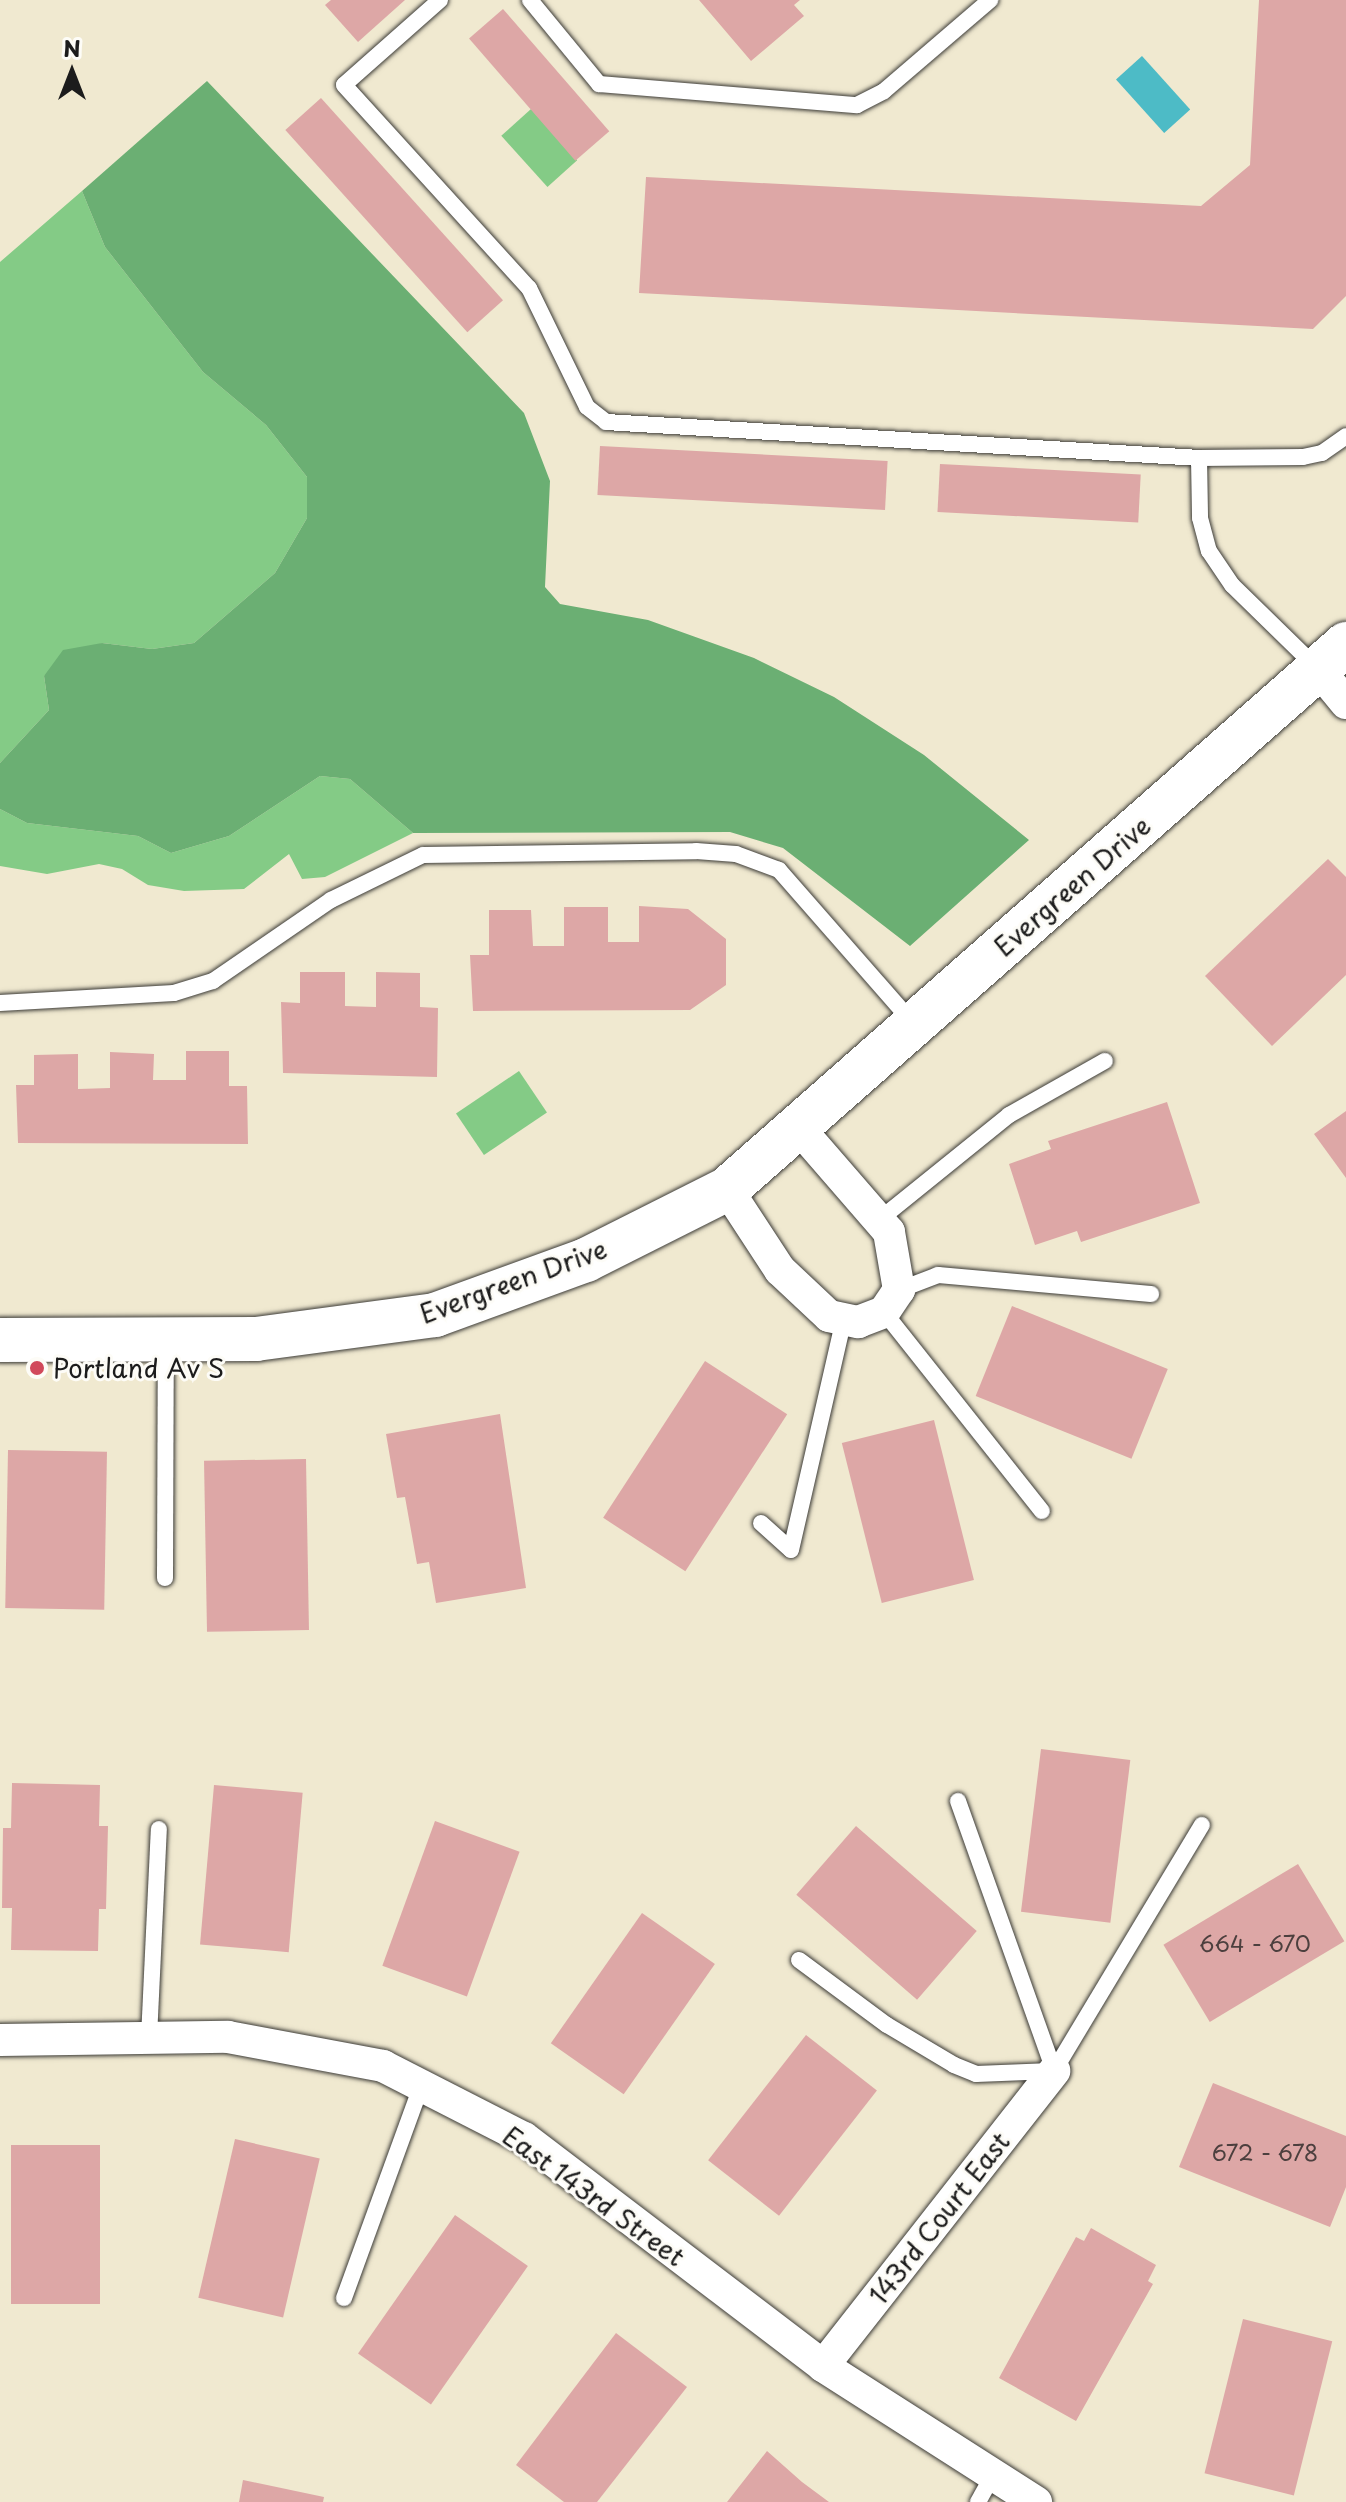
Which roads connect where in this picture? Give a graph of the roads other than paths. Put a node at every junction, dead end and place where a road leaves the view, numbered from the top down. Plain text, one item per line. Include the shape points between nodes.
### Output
1 (440, 0) edge
2 (530, 0) edge
3 (990, 0) edge
4 (1346, 436) edge
5 (1199, 458) junction
6 (1332, 657) edge
7 (1346, 703) edge
8 (0, 1003) edge
9 (914, 1024) junction
10 (1105, 1061) dead end
11 (798, 1127) junction
12 (727, 1189) junction
13 (879, 1220) junction
14 (1151, 1294) dead end
15 (892, 1301) junction
16 (844, 1319) junction
17 (0, 1340) edge
18 (166, 1340) junction
19 (1042, 1511) dead end
20 (761, 1523) dead end
21 (165, 1578) dead end
22 (958, 1801) dead end
23 (1202, 1825) dead end
24 (159, 1829) dead end
25 (799, 1960) dead end
26 (149, 2038) junction
27 (0, 2040) edge
28 (1054, 2071) junction
29 (421, 2086) junction
30 (344, 2298) dead end
31 (823, 2366) junction
32 (985, 2488) edge
33 (1036, 2502) edge

1 - 5 lane via 344,85 529,288 587,407 606,422
2 - 3 lane via 599,84 857,105 884,91
4 - 5 lane via 1322,453 1303,457
5 - 6 lane via 1200,518 1209,551 1232,585
6 - 7 street
6 - 9 street, Evergreen Drive
8 - 9 lane via 174,993 213,981 331,900 423,855 696,851 736,854 779,870
9 - 11 street, Evergreen Drive
10 - 13 lane via 1009,1115
11 - 12 street, Evergreen Drive
11 - 13 street
12 - 16 street via 780,1270 829,1316
12 - 18 street, Evergreen Drive via 586,1260 435,1315 256,1339
13 - 15 street via 889,1232
14 - 15 lane via 938,1275
15 - 16 street via 858,1322
15 - 19 lane
16 - 20 lane via 791,1550
17 - 18 street, Evergreen Drive
18 - 21 lane
22 - 28 lane
23 - 28 lane
24 - 26 lane
25 - 28 lane via 887,2025 954,2065 976,2074
26 - 27 street, East 143rd Street
26 - 29 street, East 143rd Street via 228,2037 383,2066
28 - 31 street, 143rd Court East
29 - 30 lane
29 - 31 street, East 143rd Street via 524,2138
31 - 32 street, East 143rd Street
32 - 33 street, East 143rd Street

